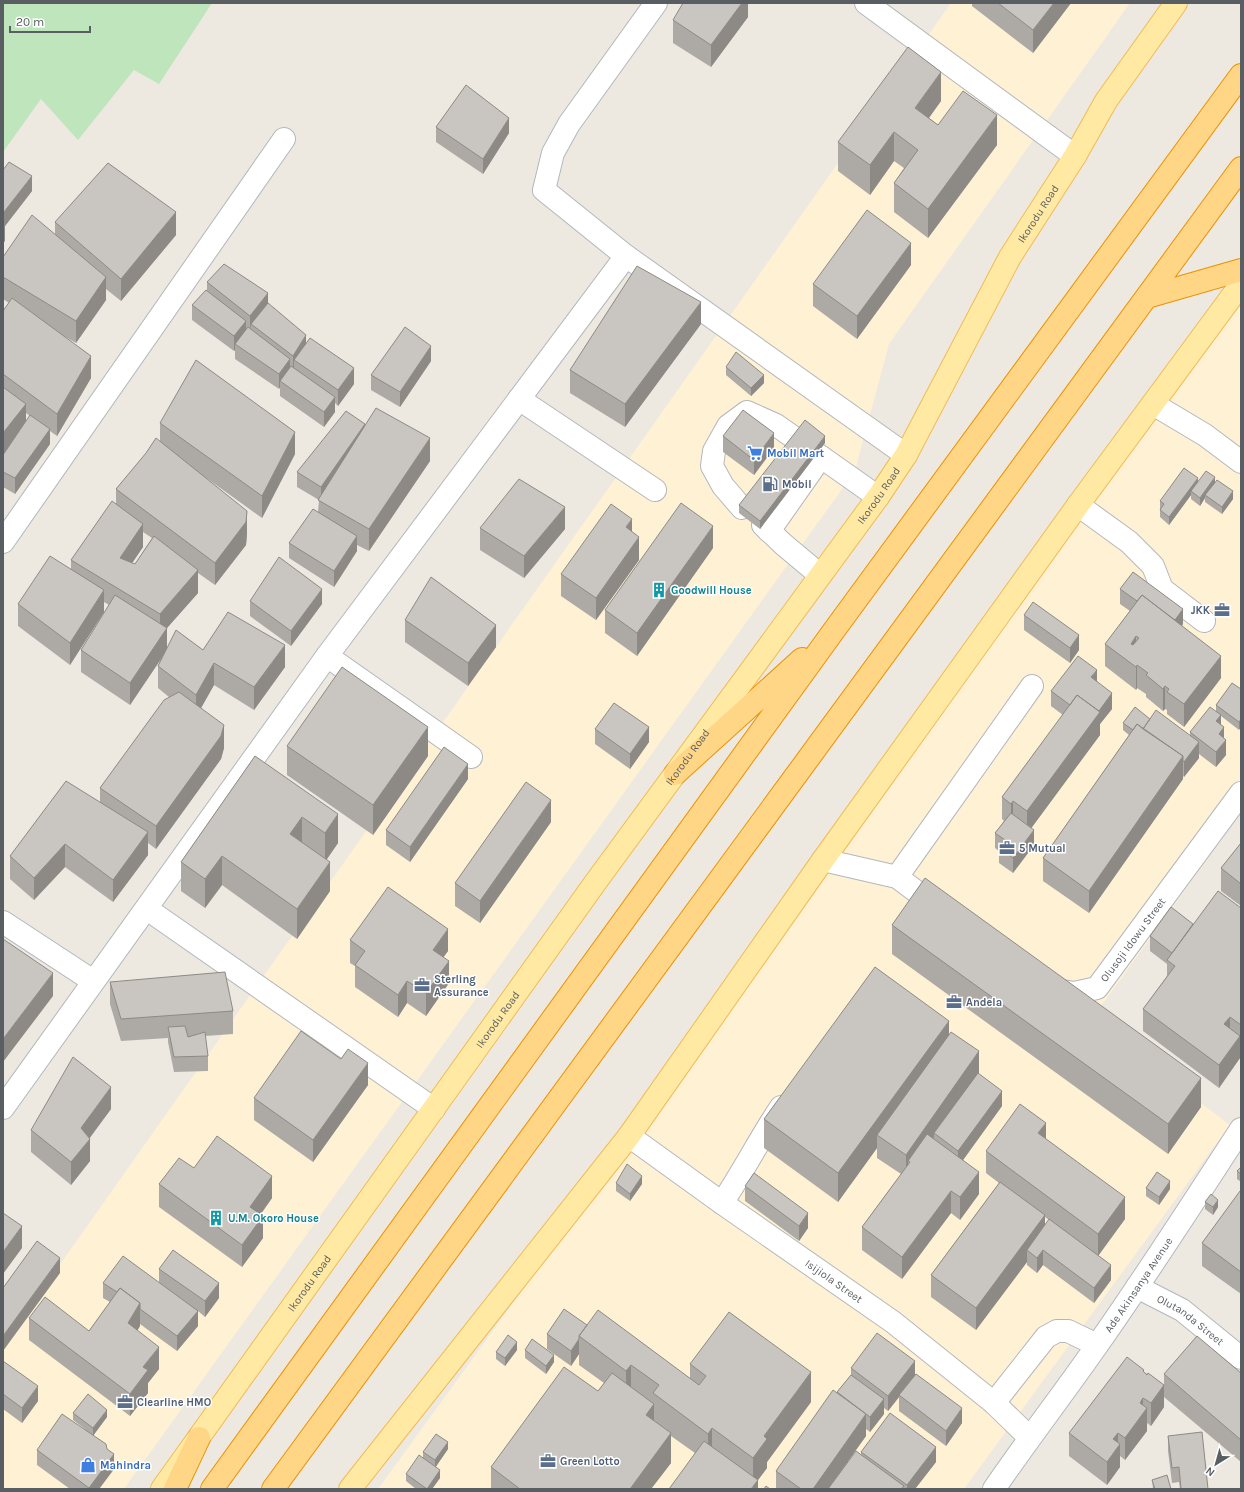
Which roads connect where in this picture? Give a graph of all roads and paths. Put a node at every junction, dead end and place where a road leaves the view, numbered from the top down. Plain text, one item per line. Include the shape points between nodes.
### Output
1 (656, 3) edge
2 (866, 3) edge
3 (1176, 3) edge
4 (1241, 75) edge
5 (284, 139) dead end
6 (1075, 156) junction
7 (1241, 168) edge
8 (626, 256) junction
9 (1241, 270) edge
10 (1241, 284) edge
11 (1147, 297) junction
12 (519, 399) junction
13 (1153, 404) junction
14 (796, 439) edge
15 (906, 455) junction
16 (1241, 462) edge
17 (655, 490) dead end
18 (878, 497) junction
19 (1078, 505) junction
20 (742, 508) edge
21 (3, 542) edge
22 (820, 574) junction
23 (1204, 621) dead end
24 (835, 629) junction
25 (327, 656) junction
26 (1032, 686) dead end
27 (471, 757) dead end
28 (675, 774) junction
29 (1241, 793) edge
30 (822, 860) junction
31 (897, 877) junction
32 (147, 908) junction
33 (3, 922) edge
34 (959, 923) edge
35 (1032, 976) edge
36 (93, 981) junction
37 (791, 1091) edge
38 (3, 1108) edge
39 (434, 1109) junction
40 (1241, 1129) edge
41 (629, 1136) junction
42 (722, 1203) junction
43 (1137, 1287) junction
44 (1097, 1345) junction
45 (1241, 1358) edge
46 (994, 1403) junction
47 (1030, 1437) junction
48 (199, 1438) junction
49 (162, 1489) edge
50 (175, 1489) edge
51 (212, 1489) edge
52 (273, 1489) edge
53 (350, 1489) edge
54 (994, 1489) edge

1 - 8 street via 569,124 553,153 544,190
2 - 6 street
3 - 6 main road, Ikorodu Road via 1106,100
4 - 24 highway
5 - 21 street
6 - 15 main road, Ikorodu Road via 1010,257
7 - 11 highway
8 - 12 street
8 - 15 street
9 - 11 highway
10 - 13 main road
11 - 52 highway
12 - 17 street
12 - 25 street
13 - 16 street via 1205,435
13 - 19 main road
14 - 20 street via 776,425 747,412 728,426 714,451 712,466 723,486
15 - 18 main road, Ikorodu Road
18 - 22 main road, Ikorodu Road
18 - 22 street via 819,456 766,528
19 - 23 street via 1129,542 1153,566 1162,589
19 - 30 main road
22 - 28 main road, Ikorodu Road
24 - 28 highway
24 - 51 highway
25 - 27 street
25 - 32 street
26 - 31 street
28 - 39 main road, Ikorodu Road
29 - 35 street, Olusoji Idowu Street via 1097,988 1074,993 1051,989
30 - 31 street
30 - 41 main road
31 - 34 street
32 - 36 street
32 - 39 street
33 - 36 street
36 - 38 street
37 - 42 street
39 - 48 main road, Ikorodu Road
40 - 43 street, Ade Akinsanya Avenue
41 - 42 street, Isijiola Street
41 - 53 main road
42 - 46 street, Isijiola Street via 893,1322
43 - 44 street, Ade Akinsanya Avenue
43 - 45 street, Olutanda Street via 1182,1310
44 - 46 street via 1068,1331 1057,1331 1046,1337
44 - 47 street, Ade Akinsanya Avenue
46 - 47 street, Isijiola Street
47 - 54 street, Ade Akinsanya Avenue
48 - 49 main road, Ikorodu Road
48 - 50 highway

